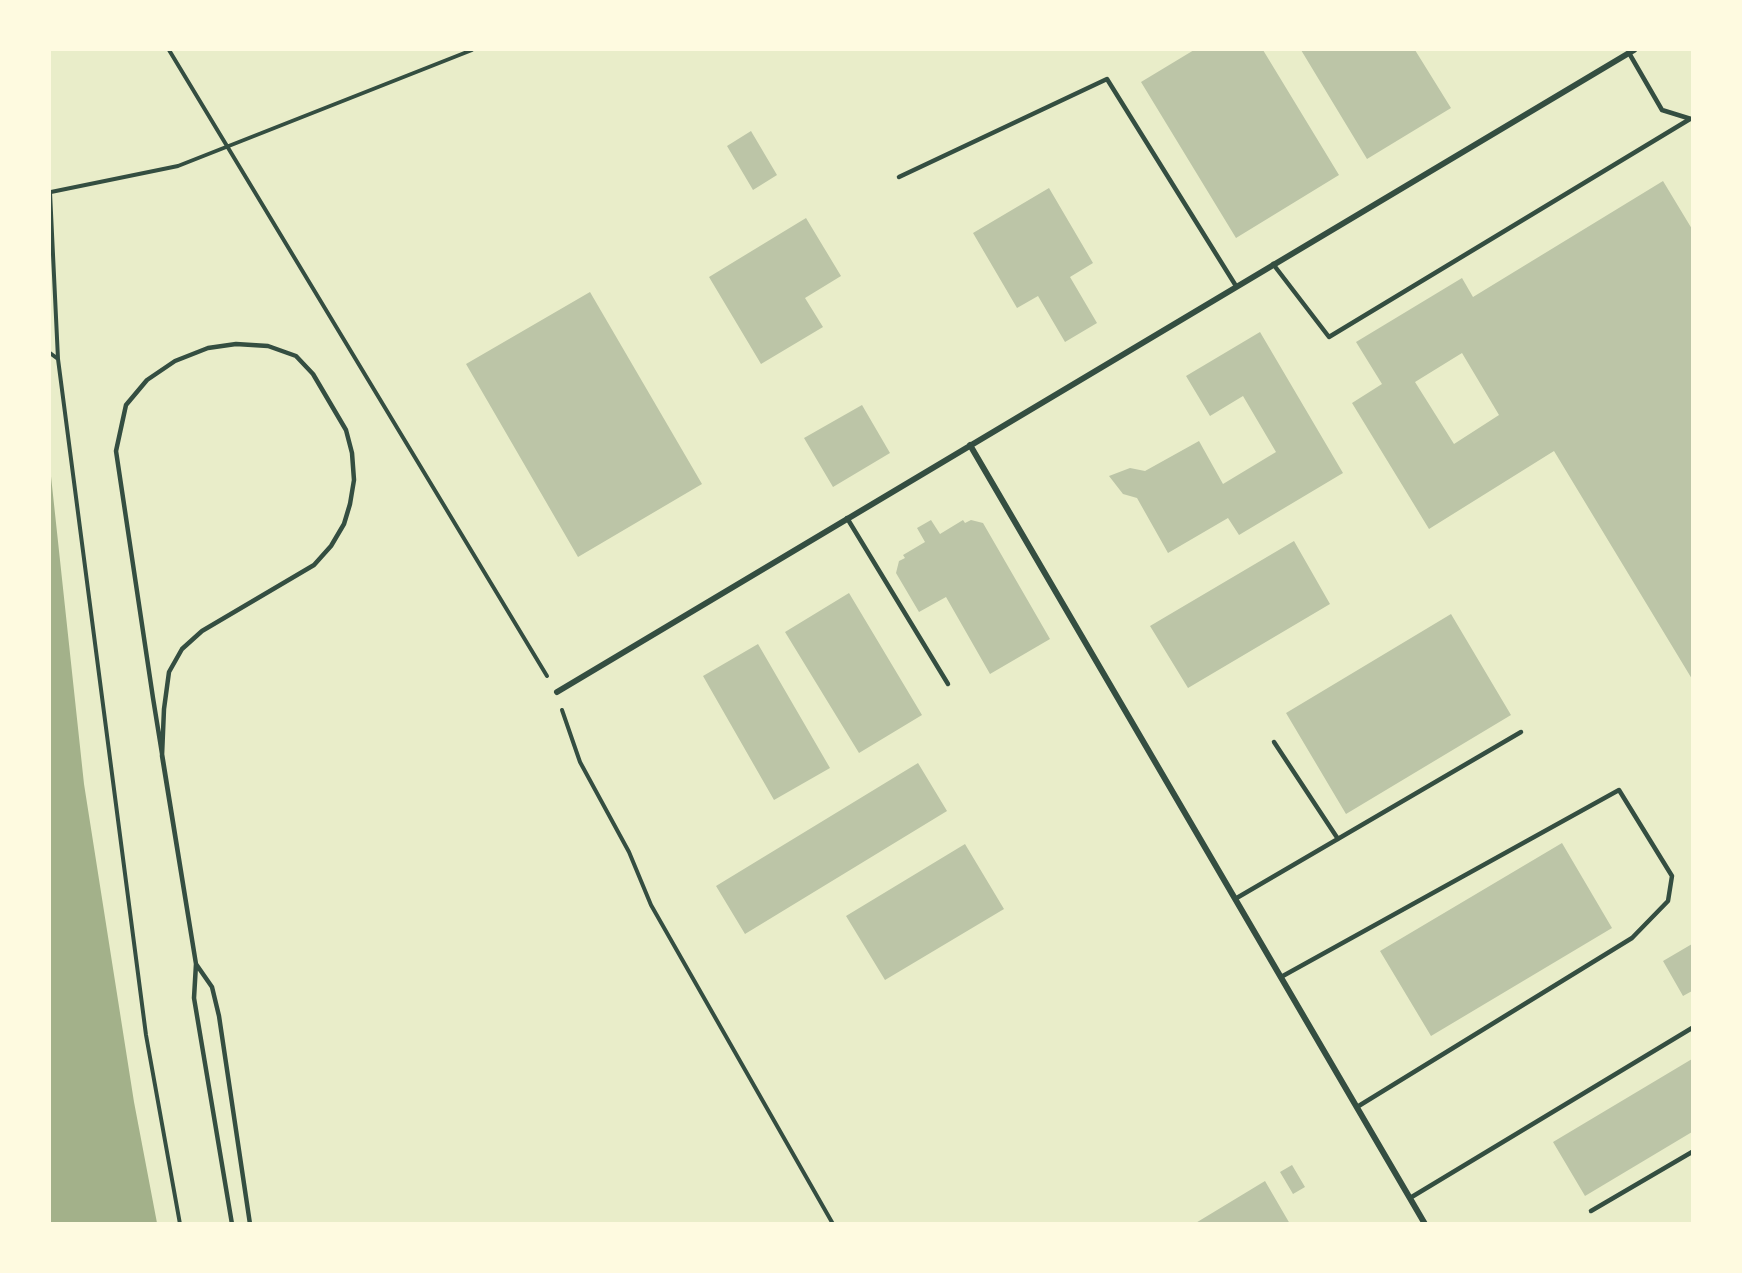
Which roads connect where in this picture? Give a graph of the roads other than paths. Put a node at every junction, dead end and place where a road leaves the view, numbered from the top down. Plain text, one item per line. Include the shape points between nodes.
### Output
1 (1632, 51) edge
2 (1691, 119) edge
3 (899, 177) dead end
4 (1273, 264) junction
5 (1236, 286) junction
6 (969, 445) junction
7 (847, 518) junction
8 (948, 684) dead end
9 (556, 692) road end
10 (1521, 732) dead end
11 (1274, 742) dead end
12 (1338, 839) junction
13 (1235, 899) junction
14 (189, 918) junction
15 (196, 964) junction
16 (1281, 977) junction
17 (1692, 1029) edge
18 (1357, 1107) junction
19 (1692, 1152) edge
20 (1410, 1198) junction
21 (1591, 1211) dead end
22 (232, 1224) edge
23 (250, 1224) edge
24 (1425, 1224) edge

1 - 2 lane via 1662,110
1 - 4 street
2 - 4 lane via 1329,337
3 - 5 lane via 1107,79
4 - 5 street
5 - 6 street
6 - 7 street
6 - 13 street
7 - 8 lane
7 - 9 street
10 - 12 lane
11 - 12 lane
12 - 13 lane
13 - 16 street
14 - 14 lane via 185,895 153,698 116,451 126,405 147,380 175,361 208,348 236,344 268,346 296,356 313,374 346,430 354,480 344,524 314,565 202,631 182,649 169,672 164,709 162,756
14 - 15 lane
15 - 22 lane via 194,998
15 - 23 lane via 212,987 219,1016
16 - 18 street
16 - 18 lane via 1619,790 1672,876 1668,901 1632,938
17 - 20 lane
18 - 20 street
19 - 21 lane
20 - 24 street

